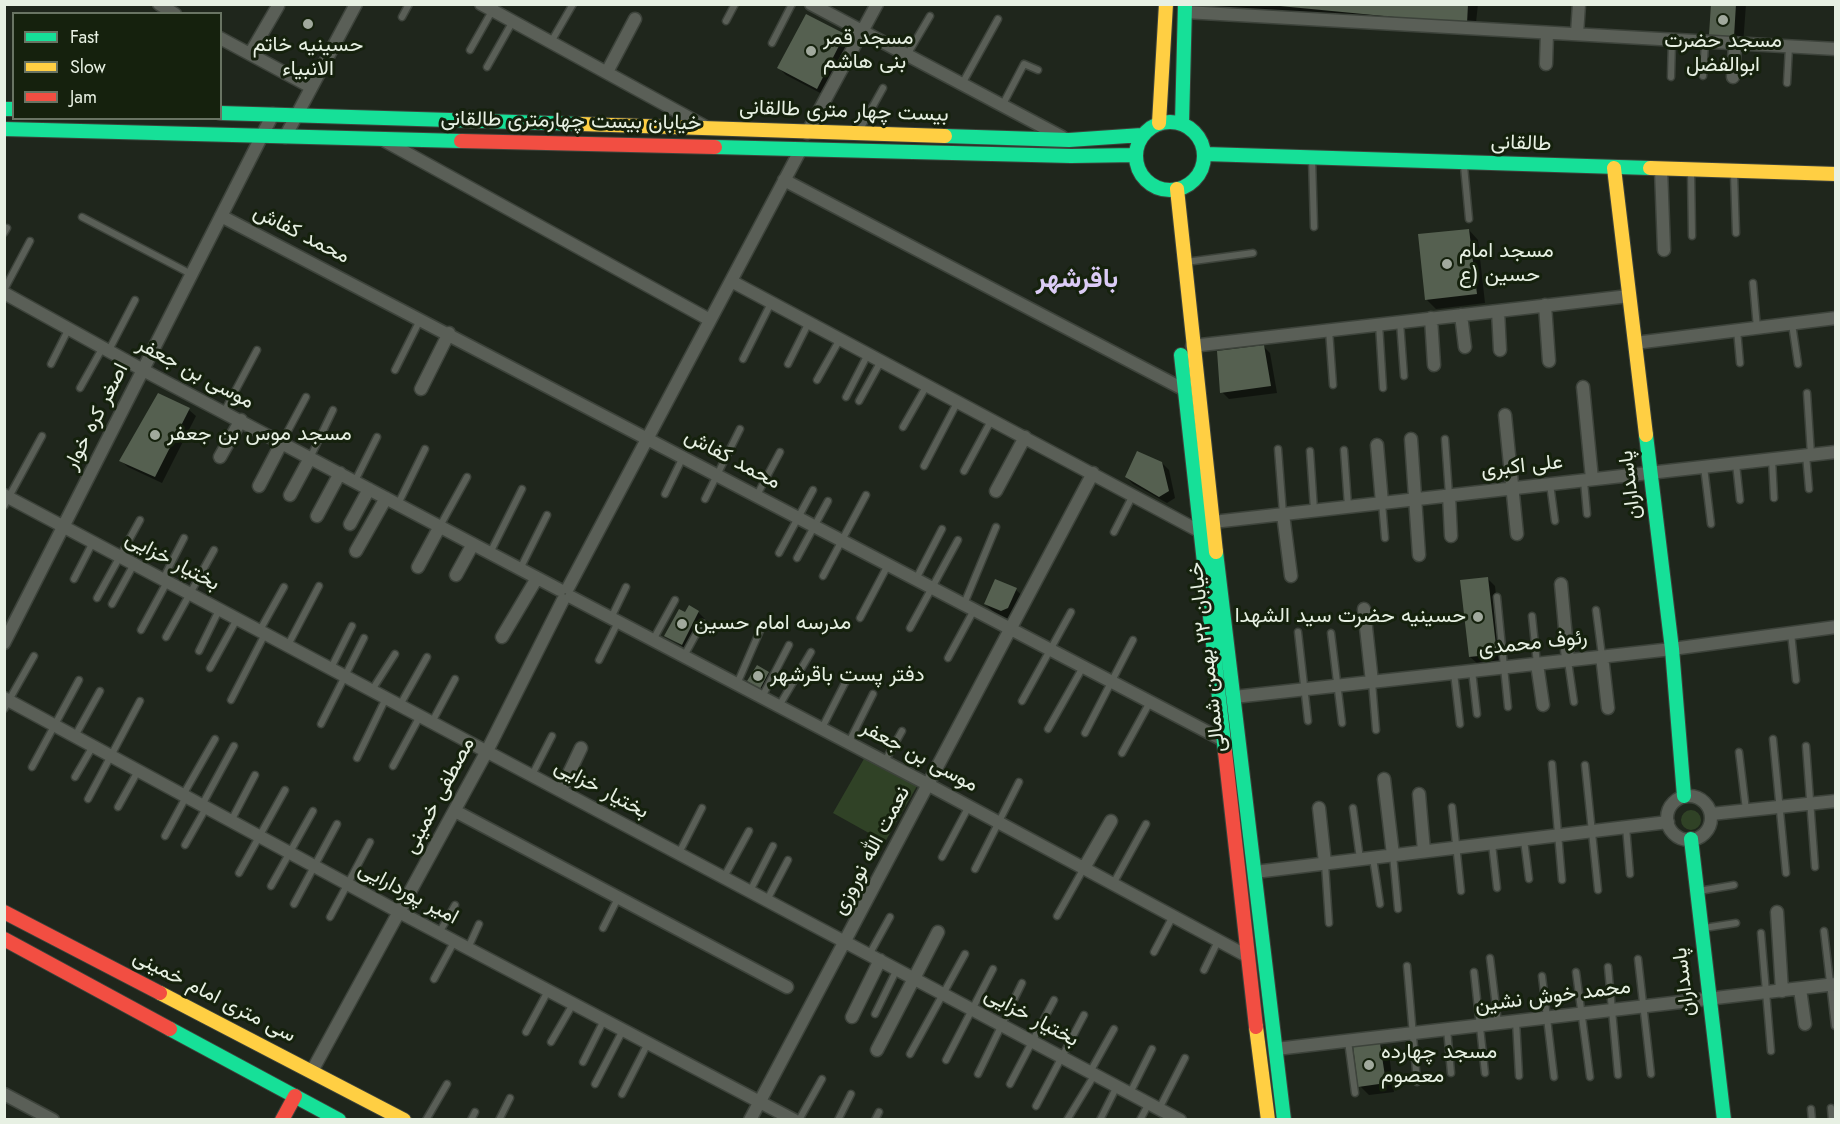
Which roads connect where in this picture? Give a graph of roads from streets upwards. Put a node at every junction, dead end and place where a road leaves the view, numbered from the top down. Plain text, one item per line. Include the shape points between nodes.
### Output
1 (159, 4) edge
2 (356, 4) edge
3 (481, 4) edge
4 (811, 4) edge
5 (877, 4) edge
6 (1166, 4) edge
7 (1579, 4) edge
8 (278, 6) dead end
9 (495, 8) edge
10 (1185, 8) edge
11 (172, 12) edge
12 (635, 19) dead end
13 (862, 32) junction
14 (1547, 33) junction
15 (1578, 34) junction
16 (222, 39) edge
17 (1735, 44) junction
18 (1836, 49) edge
19 (250, 54) junction
20 (1546, 64) dead end
21 (607, 72) junction
22 (1732, 77) dead end
23 (311, 87) junction
24 (222, 113) edge
25 (273, 114) junction
26 (297, 114) junction
27 (1159, 123) junction
28 (1182, 123) junction
29 (4, 129) edge
30 (710, 129) junction
31 (807, 133) junction
32 (1142, 135) junction
33 (262, 137) junction
34 (285, 137) junction
35 (382, 139) junction
36 (1069, 140) junction
37 (801, 149) junction
38 (1205, 154) junction
39 (1136, 155) junction
40 (1071, 156) junction
41 (1614, 168) junction
42 (1661, 170) junction
43 (1836, 174) edge
44 (784, 180) junction
45 (1171, 189) junction
46 (221, 216) junction
47 (1664, 250) dead end
48 (731, 281) junction
49 (6, 295) edge
50 (1629, 296) junction
51 (1545, 305) junction
52 (1498, 311) junction
53 (1461, 315) junction
54 (1431, 318) junction
55 (1836, 318) edge
56 (710, 320) junction
57 (449, 333) junction
58 (1635, 343) junction
59 (1192, 346) junction
60 (1465, 347) dead end
61 (1500, 350) dead end
62 (1549, 361) dead end
63 (1434, 364) dead end
64 (143, 370) junction
65 (1582, 387) dead end
66 (421, 389) dead end
67 (1185, 390) junction
68 (1505, 415) dead end
69 (241, 420) junction
70 (1025, 437) junction
71 (648, 438) junction
72 (1411, 439) dead end
73 (282, 442) junction
74 (1377, 445) dead end
75 (1836, 452) edge
76 (220, 458) dead end
77 (310, 458) junction
78 (1651, 472) junction
79 (340, 473) junction
80 (1093, 473) junction
81 (1588, 480) junction
82 (259, 486) dead end
83 (1512, 488) junction
84 (369, 489) junction
85 (996, 491) dead end
86 (290, 495) dead end
87 (1449, 495) junction
88 (386, 498) junction
89 (6, 499) edge
90 (1416, 499) junction
91 (1382, 503) junction
92 (1283, 514) junction
93 (317, 516) dead end
94 (1213, 522) junction
95 (350, 524) dead end
96 (440, 526) junction
97 (63, 527) junction
98 (1199, 531) junction
99 (1517, 534) dead end
100 (1451, 536) dead end
101 (473, 544) junction
102 (356, 551) dead end
103 (1419, 555) dead end
104 (418, 567) dead end
105 (456, 575) dead end
106 (1291, 576) dead end
107 (537, 578) junction
108 (1561, 584) dead end
109 (566, 594) junction
110 (1364, 609) dead end
111 (1836, 627) edge
112 (1010, 628) junction
113 (502, 637) dead end
114 (4, 643) edge
115 (1672, 649) junction
116 (1602, 656) junction
117 (1568, 660) junction
118 (1537, 664) junction
119 (1372, 682) junction
120 (1234, 697) junction
121 (6, 703) edge
122 (1543, 705) dead end
123 (1608, 708) dead end
124 (1224, 740) junction
125 (581, 748) dead end
126 (487, 751) junction
127 (1384, 779) dead end
128 (930, 785) junction
129 (561, 790) junction
130 (1419, 794) dead end
131 (1684, 796) junction
132 (1836, 801) edge
133 (1319, 808) dead end
134 (455, 811) junction
135 (1711, 814) junction
136 (1111, 821) dead end
137 (1668, 822) junction
138 (1691, 839) junction
139 (1424, 851) junction
140 (1393, 855) junction
141 (1325, 863) junction
142 (1084, 868) junction
143 (1255, 872) junction
144 (4, 912) edge
145 (399, 912) junction
146 (1777, 912) dead end
147 (938, 932) dead end
148 (4, 939) edge
149 (846, 942) junction
150 (1247, 956) junction
151 (875, 957) junction
152 (914, 978) junction
153 (1833, 985) edge
154 (787, 987) dead end
155 (1800, 988) junction
156 (1782, 991) junction
157 (1708, 999) junction
158 (852, 1017) dead end
159 (1805, 1024) dead end
160 (1276, 1049) junction
161 (877, 1050) dead end
162 (312, 1071) junction
163 (4, 1094) edge
164 (295, 1096) junction
165 (760, 1101) junction
166 (53, 1119) edge
167 (282, 1119) edge
168 (339, 1119) edge
169 (404, 1119) edge
170 (750, 1119) edge
171 (797, 1119) edge
172 (1180, 1119) edge
173 (1268, 1119) edge
174 (1284, 1119) edge
175 (1724, 1119) edge

1 - 11 street
2 - 23 street
3 - 9 street
4 - 13 street
5 - 13 street
6 - 27 street
7 - 15 street
8 - 19 street
9 - 21 street
10 - 14 street
10 - 28 street
12 - 21 street
13 - 31 street
13 - 36 street
14 - 15 street
14 - 20 street
15 - 17 street
16 - 19 street
17 - 18 street
17 - 22 street
19 - 23 street
21 - 30 street
23 - 26 street
24 - 25 street, بیست چهار متری طالقانی
25 - 26 street, بیست چهار متری طالقانی
25 - 33 street, اصغر کره خوار
26 - 30 street, بیست چهار متری طالقانی
26 - 34 street
27 - 28 street
27 - 32 street
28 - 38 street via 1198,135
29 - 33 street, خیابان بیست چهارمتری طالقانی
30 - 31 street, بیست چهار متری طالقانی
31 - 36 street, بیست چهار متری طالقانی
31 - 37 street
32 - 36 street, بیست چهار متری طالقانی
32 - 39 street
33 - 34 street, خیابان بیست چهارمتری طالقانی
33 - 46 street, اصغر کره خوار
34 - 35 street, خیابان بیست چهارمتری طالقانی
35 - 37 street, خیابان بیست چهارمتری طالقانی
35 - 56 street
36 - 40 street
37 - 40 street, خیابان بیست چهارمتری طالقانی
37 - 44 street, مصطفی خمینی
38 - 41 street, طالقانی
38 - 45 street via 1194,181
39 - 40 street, خیابان بیست چهارمتری طالقانی
39 - 45 street via 1141,173 1155,186
41 - 42 street, طالقانی
41 - 50 street, پاسداران
42 - 43 street, طالقانی
42 - 47 street
44 - 48 street, مصطفی خمینی
44 - 67 street
45 - 59 street, خیابان ۲۲ بهمن شمالی via 1184,262
45 - 67 street, خیابان ۲۲ بهمن شمالی
46 - 57 street, محمد کفاش
46 - 64 street, اصغر کره خوار
48 - 56 street, مصطفی خمینی
48 - 70 street
49 - 64 street, موسی بن جعفر
50 - 51 street
50 - 58 street, پاسداران
51 - 52 street
51 - 62 street
52 - 53 street
52 - 61 street
53 - 54 street
53 - 60 street
54 - 59 street
54 - 63 street
55 - 58 street
56 - 71 street, مصطفی خمینی
57 - 66 street
57 - 71 street, محمد کفاش
58 - 78 street, پاسداران
59 - 94 street, خیابان ۲۲ بهمن شمالی
64 - 69 street, موسی بن جعفر
64 - 97 street, اصغر کره خوار
65 - 81 street
67 - 98 street, خیابان ۲۲ بهمن شمالی
68 - 83 street
69 - 73 street, موسی بن جعفر
69 - 76 street
70 - 80 street
70 - 85 street
71 - 109 street, مصطفی خمینی
71 - 112 street, محمد کفاش
72 - 90 street
73 - 77 street, موسی بن جعفر
73 - 82 street
74 - 91 street
75 - 78 street, علی اکبری
77 - 79 street, موسی بن جعفر
77 - 86 street
78 - 81 street, علی اکبری
78 - 115 street, پاسداران
79 - 84 street, موسی بن جعفر
79 - 93 street
80 - 98 street
80 - 112 street, نعمت الله نوروزی
81 - 83 street, علی اکبری
83 - 87 street, علی اکبری
83 - 99 street
84 - 88 street, موسی بن جعفر
84 - 95 street
87 - 90 street, علی اکبری
87 - 100 street
88 - 96 street, موسی بن جعفر
88 - 102 street
89 - 97 street, بختیار خزایی
90 - 91 street, علی اکبری
90 - 103 street
91 - 92 street, علی اکبری
92 - 94 street, علی اکبری
92 - 106 street
94 - 120 street, خیابان ۲۲ بهمن شمالی
96 - 101 street, موسی بن جعفر
96 - 104 street
97 - 114 street, اصغر کره خوار
97 - 126 street, بختیار خزایی
98 - 124 street, خیابان ۲۲ بهمن شمالی
101 - 105 street
101 - 107 street, موسی بن جعفر
107 - 109 street, موسی بن جعفر
107 - 113 street
108 - 117 street
109 - 126 street, مصطفی خمینی
109 - 128 street, موسی بن جعفر
110 - 119 street
111 - 115 street, رئوف محمدی
112 - 124 street, محمد کفاش
112 - 128 street, نعمت الله نوروزی
115 - 116 street, رئوف محمدی
115 - 131 street, پاسداران
116 - 117 street, رئوف محمدی
116 - 123 street
117 - 118 street, رئوف محمدی
118 - 119 street, رئوف محمدی
118 - 122 street
119 - 120 street, رئوف محمدی
120 - 143 street, خیابان ۲۲ بهمن شمالی
121 - 145 street, امیر پوردارایی via 75,736
124 - 150 street, خیابان ۲۲ بهمن شمالی
125 - 129 street
126 - 129 street, بختیار خزایی
126 - 134 street, مصطفی خمینی
127 - 140 street
128 - 142 street, موسی بن جعفر
128 - 149 street, نعمت الله نوروزی
129 - 149 street, بختیار خزایی
130 - 139 street
131 - 135 street via 1698,798
131 - 137 street via 1669,808
132 - 135 street
133 - 141 street
134 - 145 street, مصطفی خمینی
134 - 154 street
135 - 138 street via 1704,834
136 - 142 street
137 - 138 street via 1674,833
137 - 139 street
138 - 157 street, پاسداران
139 - 140 street
140 - 141 street
141 - 143 street
142 - 150 street, موسی بن جعفر
143 - 160 street, خیابان ۲۲ بهمن شمالی
144 - 162 street, سی متری امام خمینی
145 - 162 street, مصطفی خمینی
145 - 165 street, امیر پوردارایی
146 - 156 street
147 - 152 street
148 - 164 street
149 - 151 street, بختیار خزایی
149 - 165 street, نعمت الله نوروزی
150 - 173 street, خیابان ۲۲ بهمن شمالی
151 - 152 street, بختیار خزایی
151 - 158 street
152 - 161 street
152 - 172 street, بختیار خزایی
153 - 155 street, محمد خوش نشین
155 - 156 street, محمد خوش نشین
155 - 159 street
156 - 157 street, محمد خوش نشین
157 - 160 street, محمد خوش نشین
157 - 175 street, پاسداران
160 - 174 street, خیابان ۲۲ بهمن شمالی
162 - 169 street, سی متری امام خمینی
163 - 166 street
164 - 167 street
164 - 168 street
165 - 170 street, نعمت الله نوروزی
165 - 171 street, امیر پوردارایی

